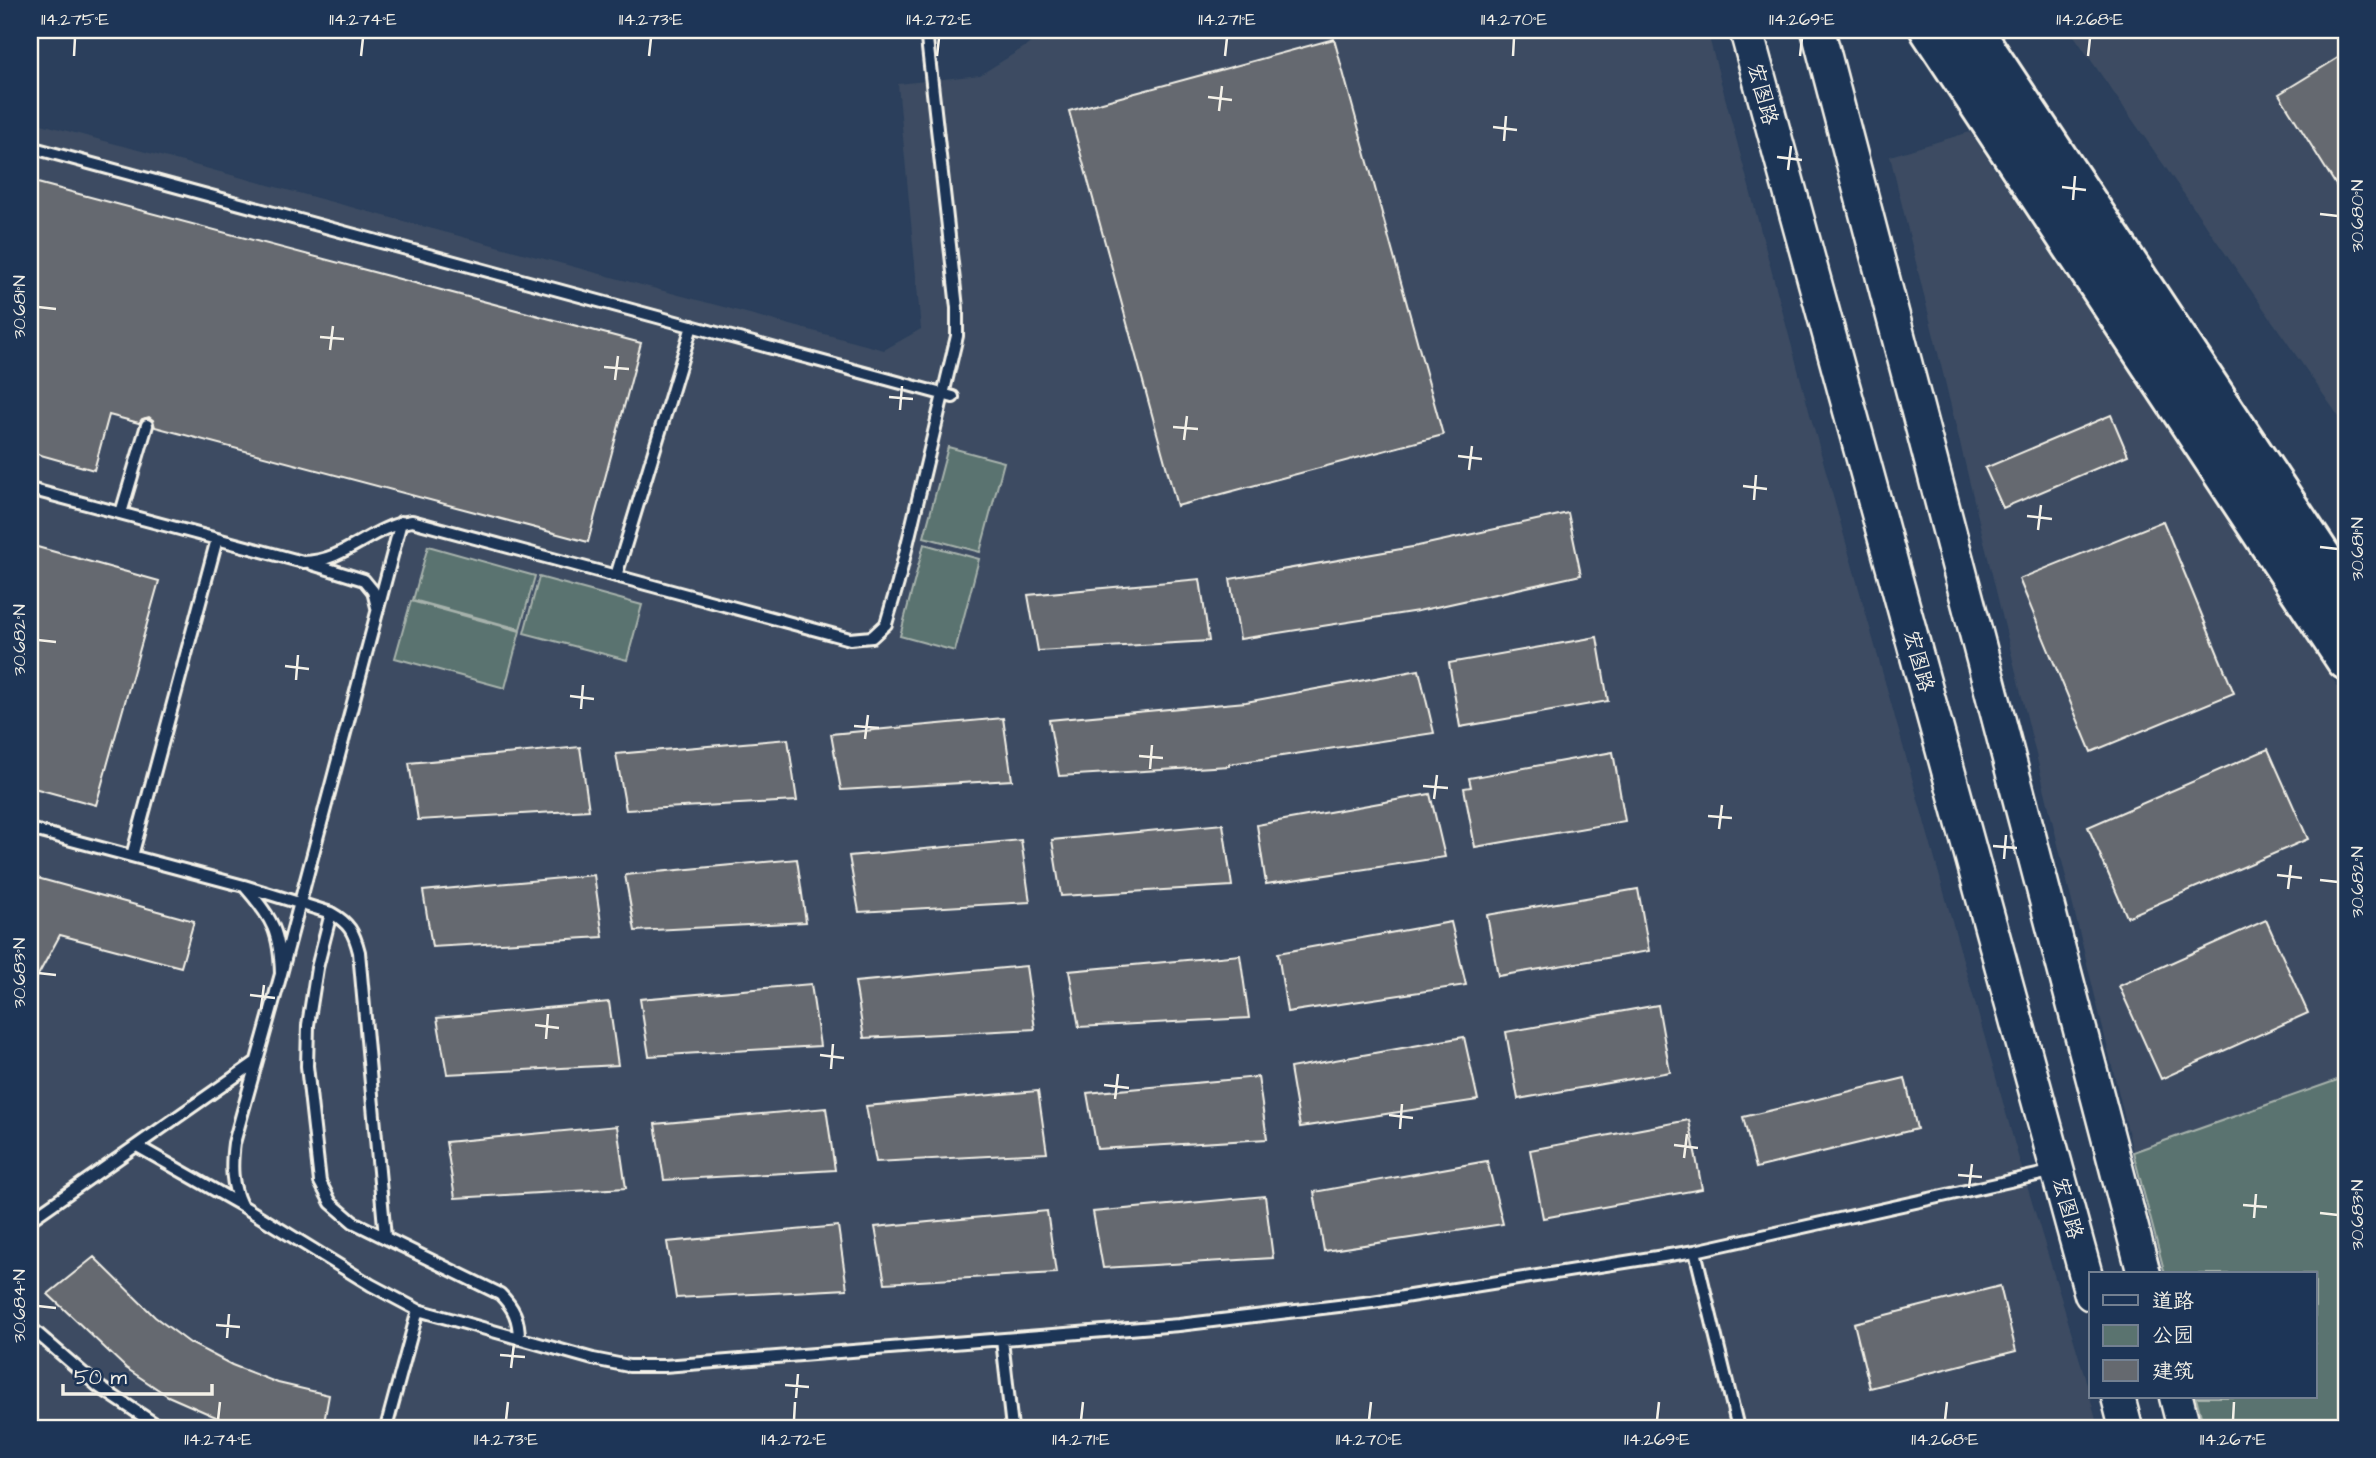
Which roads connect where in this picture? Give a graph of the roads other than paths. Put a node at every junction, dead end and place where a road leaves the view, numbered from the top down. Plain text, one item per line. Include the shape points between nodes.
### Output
1 (926, 30) edge
2 (1746, 30) edge
3 (1818, 30) edge
4 (1930, 30) edge
5 (1973, 30) edge
6 (30, 147) edge
7 (692, 326) junction
8 (948, 396) junction
9 (147, 425) dead end
10 (30, 489) edge
11 (121, 513) junction
12 (401, 522) junction
13 (217, 539) junction
14 (303, 562) junction
15 (615, 576) junction
16 (2346, 594) edge
17 (378, 609) junction
18 (2346, 660) edge
19 (30, 829) edge
20 (132, 856) junction
21 (244, 886) junction
22 (299, 903) junction
23 (331, 913) junction
24 (281, 974) junction
25 (256, 1062) junction
26 (137, 1146) junction
27 (2058, 1170) junction
28 (241, 1205) junction
29 (30, 1220) edge
30 (385, 1237) junction
31 (1695, 1251) junction
32 (2143, 1272) edge
33 (2089, 1286) edge
34 (418, 1310) junction
35 (30, 1326) edge
36 (519, 1339) junction
37 (1002, 1340) junction
38 (2118, 1398) edge
39 (2176, 1398) edge
40 (161, 1428) edge
41 (386, 1428) edge
42 (1012, 1428) edge
43 (1738, 1428) edge
44 (2126, 1428) edge
45 (2184, 1428) edge

1 - 8 lane via 957,308
2 - 27 main road, 宏图路
3 - 32 main road
4 - 18 highway
5 - 16 highway
6 - 7 lane
7 - 8 lane
7 - 15 lane
8 - 15 lane via 886,624 872,637 850,639
9 - 11 lane
10 - 11 lane
11 - 13 lane
12 - 14 lane via 322,561
12 - 15 lane via 412,521
12 - 17 lane
13 - 14 lane
13 - 20 lane
14 - 17 lane via 364,580
17 - 22 lane
19 - 20 lane
20 - 21 lane
21 - 22 lane
21 - 24 lane via 264,908 276,931
22 - 23 lane
22 - 24 lane
23 - 30 lane via 346,922 359,952
23 - 30 lane via 317,968 306,1066 320,1182 331,1203 353,1222
24 - 25 lane
25 - 26 lane
25 - 28 lane via 231,1166 234,1192
26 - 28 lane
26 - 29 lane
27 - 31 lane
27 - 33 main road, 宏图路
28 - 34 lane
30 - 36 lane via 499,1294 513,1307
31 - 37 lane via 1372,1302
31 - 43 lane
34 - 36 lane
34 - 41 lane
35 - 40 lane via 98,1386
36 - 37 lane via 617,1364 664,1366
37 - 42 lane
38 - 44 main road
39 - 45 main road

